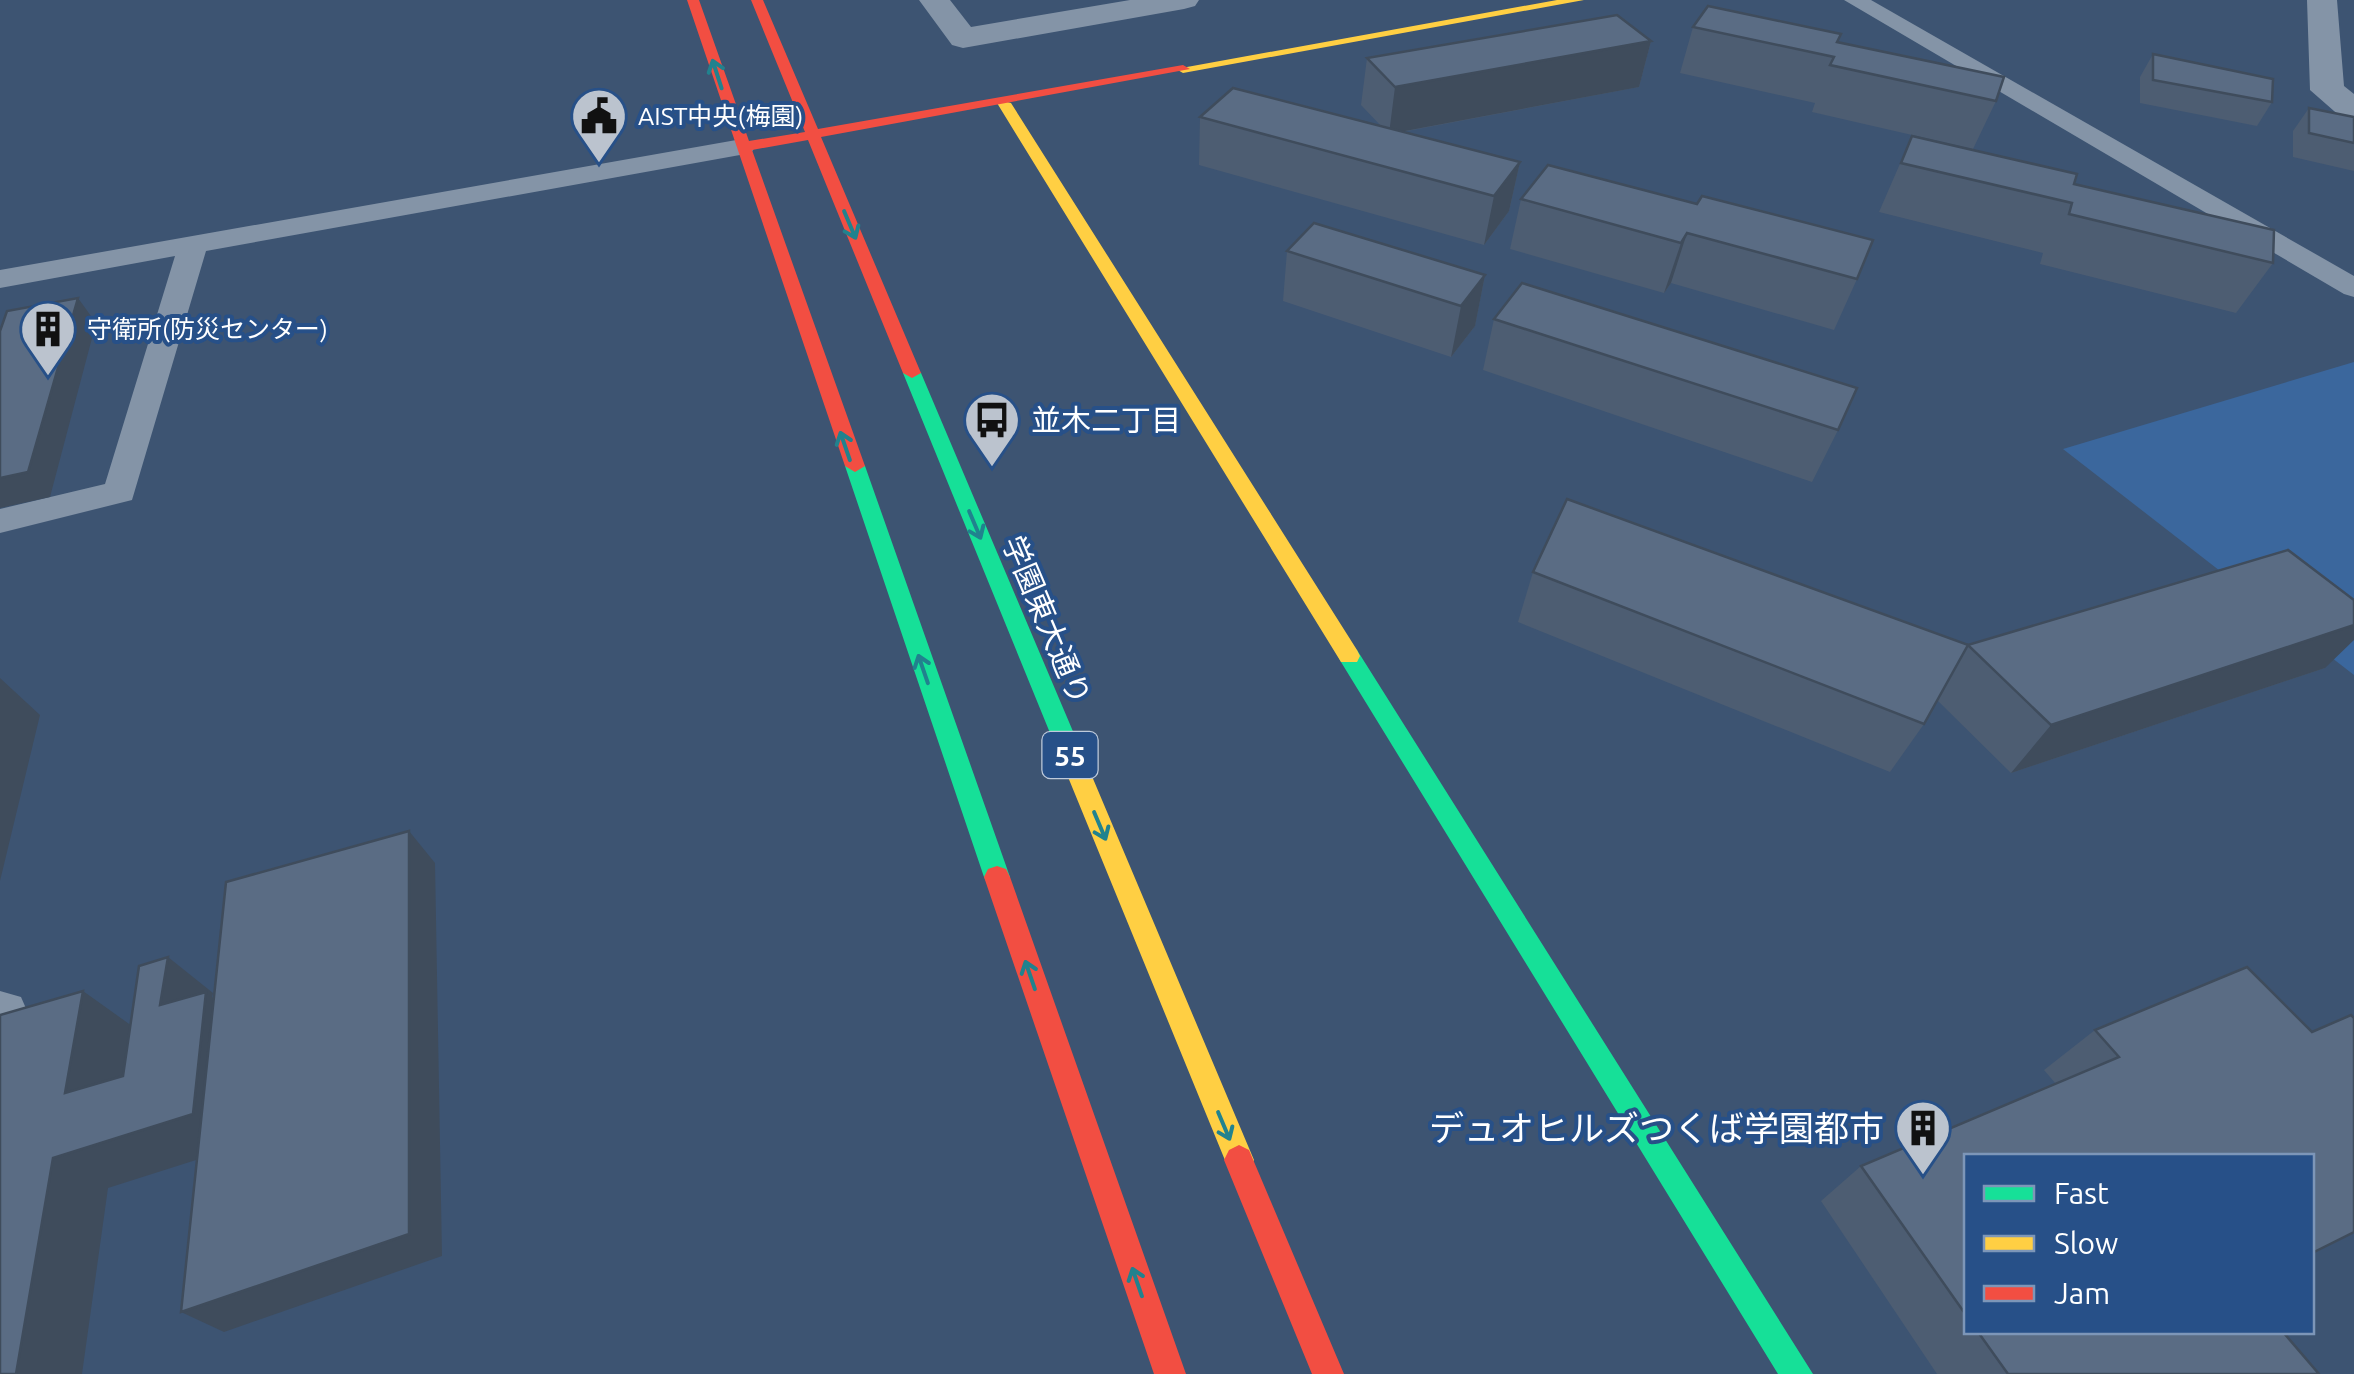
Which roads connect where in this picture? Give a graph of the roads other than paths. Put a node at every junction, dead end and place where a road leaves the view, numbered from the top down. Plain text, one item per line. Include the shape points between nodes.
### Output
1 (693, 0) edge
2 (757, 0) edge
3 (934, 0) edge
4 (1184, 0) edge
5 (1578, 0) edge
6 (1855, 0) edge
7 (2325, 3) edge
8 (1004, 103) junction
9 (2354, 111) edge
10 (813, 135) junction
11 (742, 147) junction
12 (193, 245) junction
13 (0, 279) edge
14 (2354, 288) edge
15 (0, 521) edge
16 (1170, 1374) edge
17 (1328, 1374) edge
18 (1797, 1374) edge

11 -> 1 main road
2 - 10 main road, 学園東大通り / 55
3 - 4 street via 963,38
5 - 8 main road
6 - 14 lane
7 - 9 street via 2327,90
8 - 10 main road
8 - 18 main road
10 - 11 main road
10 -> 17 main road, 学園東大通り / 55
11 - 12 lane
16 -> 11 main road
12 - 13 lane
12 - 15 lane via 120,492

